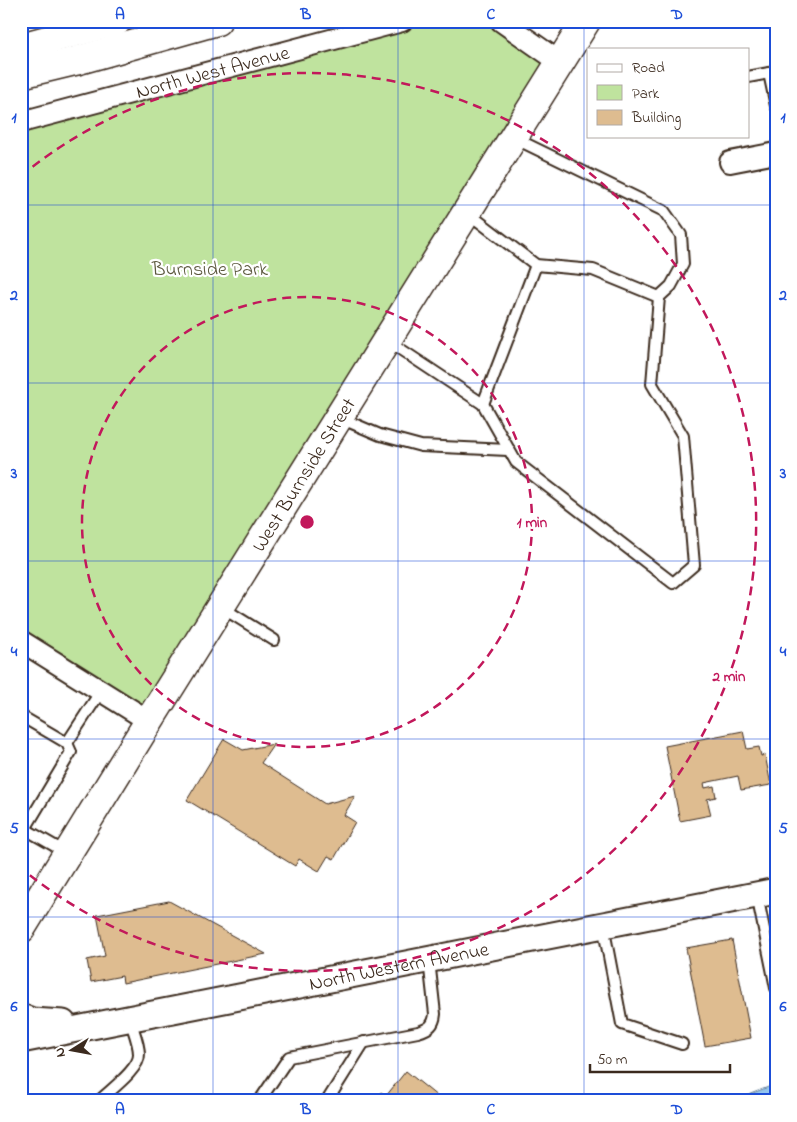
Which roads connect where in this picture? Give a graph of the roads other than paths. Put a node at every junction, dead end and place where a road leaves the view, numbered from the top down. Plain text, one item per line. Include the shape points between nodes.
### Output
1 (117, 21) edge
2 (217, 21) edge
3 (402, 21) edge
4 (500, 21) edge
5 (586, 21) edge
6 (21, 47) edge
7 (561, 63) junction
8 (772, 72) edge
9 (21, 74) edge
10 (750, 77) edge
11 (776, 106) edge
12 (21, 122) edge
13 (514, 138) junction
14 (776, 153) edge
15 (730, 162) dead end
16 (467, 213) junction
17 (536, 266) junction
18 (659, 297) junction
19 (388, 340) junction
20 (482, 404) junction
21 (339, 418) junction
22 (508, 450) junction
23 (220, 607) junction
24 (274, 640) dead end
25 (23, 646) edge
26 (101, 691) junction
27 (21, 716) edge
28 (149, 721) junction
29 (67, 743) junction
30 (23, 829) edge
31 (67, 854) junction
32 (766, 893) edge
33 (603, 925) junction
34 (21, 929) edge
35 (773, 955) edge
36 (429, 959) junction
37 (776, 988) edge
38 (21, 1016) edge
39 (130, 1018) junction
40 (106, 1024) junction
41 (21, 1040) edge
42 (364, 1042) junction
43 (682, 1044) dead end
44 (262, 1098) dead end
45 (99, 1101) edge
46 (327, 1101) edge

1 - 6 main road
2 - 9 main road
3 - 12 street, North West Avenue
4 - 7 street
5 - 7 main road, West Burnside Street
7 - 13 main road, West Burnside Street
8 - 10 lane
8 - 11 lane
13 - 16 main road, West Burnside Street
13 - 18 lane via 664,211 682,235 683,264 671,286
14 - 15 street
16 - 17 lane
16 - 19 main road, West Burnside Street
17 - 18 lane via 593,270
17 - 20 lane
18 - 22 lane via 652,384 683,436 694,565 672,583 516,462
19 - 20 lane
19 - 21 main road, West Burnside Street
20 - 22 lane
21 - 22 lane via 380,435 421,446
21 - 23 main road, West Burnside Street
23 - 24 lane
23 - 28 main road, West Burnside Street
25 - 26 street
26 - 28 street
26 - 29 lane
27 - 29 lane
28 - 31 main road, West Burnside Street
29 - 30 lane via 71,752
30 - 31 lane
31 - 34 main road, West Burnside Street
32 - 33 street, North Western Avenue
32 - 35 lane
33 - 36 street, North Western Avenue
33 - 43 lane via 622,1024
35 - 37 lane
36 - 39 street, North Western Avenue
36 - 42 lane via 435,1014 431,1026 427,1030
38 - 40 street via 32,1021
39 - 40 street, North Western Avenue
39 - 45 lane via 138,1061
40 - 41 street, North Western Avenue
42 - 44 lane via 289,1057
42 - 46 lane

